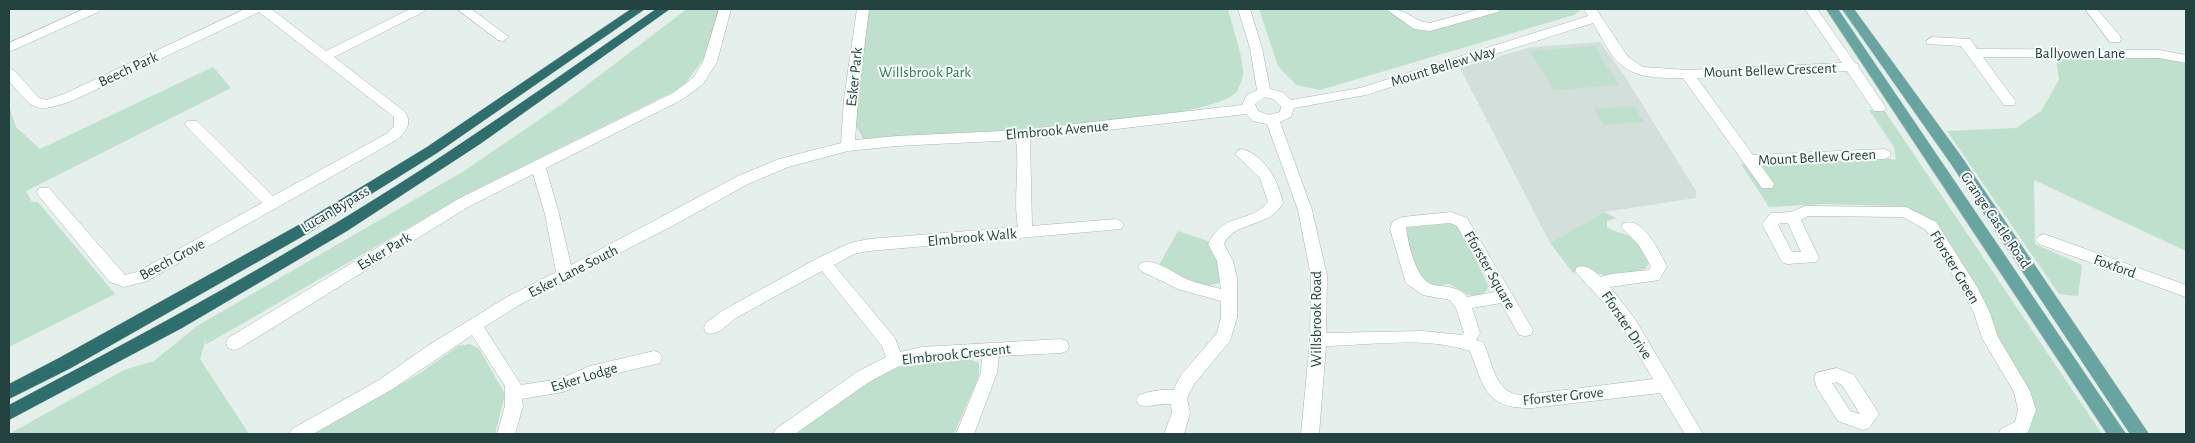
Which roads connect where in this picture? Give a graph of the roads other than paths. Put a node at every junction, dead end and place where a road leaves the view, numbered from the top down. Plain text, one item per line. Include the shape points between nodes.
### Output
1 (94, 9) edge
2 (255, 9) edge
3 (263, 9) edge
4 (419, 9) edge
5 (462, 9) edge
6 (639, 9) edge
7 (664, 9) edge
8 (725, 9) edge
9 (863, 9) edge
10 (1244, 9) edge
11 (1392, 9) edge
12 (1494, 9) edge
13 (1811, 9) edge
14 (1832, 9) edge
15 (1848, 9) edge
16 (2091, 9) edge
17 (503, 37) dead end
18 (2115, 39) dead end
19 (1932, 41) dead end
20 (9, 48) edge
21 (1974, 53) junction
22 (324, 57) junction
23 (2186, 59) edge
24 (1853, 67) junction
25 (9, 73) edge
26 (1686, 74) junction
27 (1264, 93) junction
28 (2009, 102) dead end
29 (1288, 105) junction
30 (1879, 108) dead end
31 (1249, 109) junction
32 (1272, 120) junction
33 (192, 124) dead end
34 (1022, 134) junction
35 (864, 145) joint
36 (848, 146) junction
37 (1242, 154) dead end
38 (1884, 154) dead end
39 (1750, 160) junction
40 (538, 166) junction
41 (1767, 184) dead end
42 (44, 192) dead end
43 (272, 204) junction
44 (1793, 218) dead end
45 (1116, 225) dead end
46 (1629, 227) dead end
47 (1026, 232) junction
48 (2044, 240) dead end
49 (823, 262) junction
50 (1146, 267) dead end
51 (1584, 271) dead end
52 (565, 275) junction
53 (1600, 284) junction
54 (2186, 291) edge
55 (1505, 296) junction
56 (1230, 297) junction
57 (1462, 304) junction
58 (475, 326) junction
59 (712, 328) dead end
60 (1525, 330) dead end
61 (1318, 340) junction
62 (1467, 342) junction
63 (234, 344) dead end
64 (1062, 346) dead end
65 (991, 351) junction
66 (654, 358) dead end
67 (895, 360) junction
68 (1664, 385) junction
69 (9, 392) edge
70 (514, 393) junction
71 (1178, 398) junction
72 (1145, 400) dead end
73 (9, 413) edge
74 (298, 434) edge
75 (506, 434) edge
76 (782, 434) edge
77 (965, 434) edge
78 (1177, 434) edge
79 (1310, 434) edge
80 (1694, 434) edge
81 (2007, 434) edge
82 (2117, 434) edge
83 (2140, 434) edge

1 - 20 street
2 - 25 street, Beech Park via 46,105 34,101
3 - 22 street, Beech Grove
4 - 22 street
5 - 17 street
6 - 69 highway, Lucan Bypass via 432,150 307,227 65,364
7 - 73 highway, Lucan Bypass via 447,160 334,231 195,312
8 - 40 street, Esker Park via 710,62 698,81 678,96
9 - 36 street, Esker Park
10 - 27 street via 1256,48
11 - 12 street via 1418,26 1430,27
13 - 24 street, Mount Bellew Crescent
14 - 82 main road, Grange Castle Road
15 - 83 main road, Grange Castle Road via 1961,168
16 - 18 street
19 - 21 street via 1964,42
21 - 23 street, Ballyowen Lane via 2159,54
21 - 28 street
22 - 43 street, Beech Grove via 400,115 402,128
24 - 26 street, Mount Bellew Crescent
24 - 30 street, Mount Bellew Crescent
26 - 29 street, Mount Bellew Way via 1653,73 1630,66 1593,14 1361,92
26 - 39 street
27 - 29 street via 1277,95
27 - 31 street via 1249,100
29 - 32 street via 1286,114
31 - 32 street via 1260,118
31 - 34 street, Elmbrook Avenue
32 - 61 street, Willsbrook Road via 1305,210 1318,276
33 - 43 street
34 - 35 street, Elmbrook Avenue
34 - 47 street, Elmbrook Walk via 1025,152 1022,216
35 - 36 street, Esker Lane South
36 - 52 street, Esker Lane South via 784,163 743,180
37 - 56 street via 1253,161 1271,182 1276,203 1268,212 1228,226 1219,236 1216,244 1225,261
38 - 39 street, Mount Bellew Green
39 - 41 street
40 - 52 street
40 - 63 street, Esker Park via 463,203
42 - 43 street, Beech Grove via 116,278 124,281 140,278
44 - 81 street, Fforster Green via 1805,211 1906,212 1931,226 1972,291 1990,338 2022,391 2027,410 2022,427
45 - 47 street
46 - 53 street via 1641,234 1650,248 1659,266 1657,272 1653,276
47 - 49 street, Elmbrook Walk via 869,245 850,249
48 - 54 street, Foxford
49 - 59 street, Elmbrook Walk via 728,314
49 - 67 street via 889,344
50 - 56 street via 1184,285
51 - 53 street, Fforster Drive
52 - 58 street, Esker Lane South via 513,301
53 - 68 street, Fforster Drive via 1641,340
55 - 57 street
55 - 57 street, Fforster Square via 1462,222 1451,217 1398,225 1412,278 1429,291 1455,293
55 - 60 street, Fforster Square
56 - 71 street via 1224,336 1188,379
57 - 62 street via 1472,333
58 - 70 street via 513,385
58 - 74 street, Esker Lane South via 385,385
61 - 62 street
61 - 79 street, Willsbrook Road
62 - 68 street, Fforster Grove via 1477,347 1492,386 1512,401
64 - 65 street, Elmbrook Crescent
65 - 67 street, Elmbrook Crescent via 922,354
65 - 77 street via 989,373
66 - 70 street, Esker Lodge via 590,373 563,385
67 - 76 street, Elmbrook Crescent via 863,377
68 - 80 street
70 - 75 street
71 - 72 street via 1161,396
71 - 78 street via 1182,413

